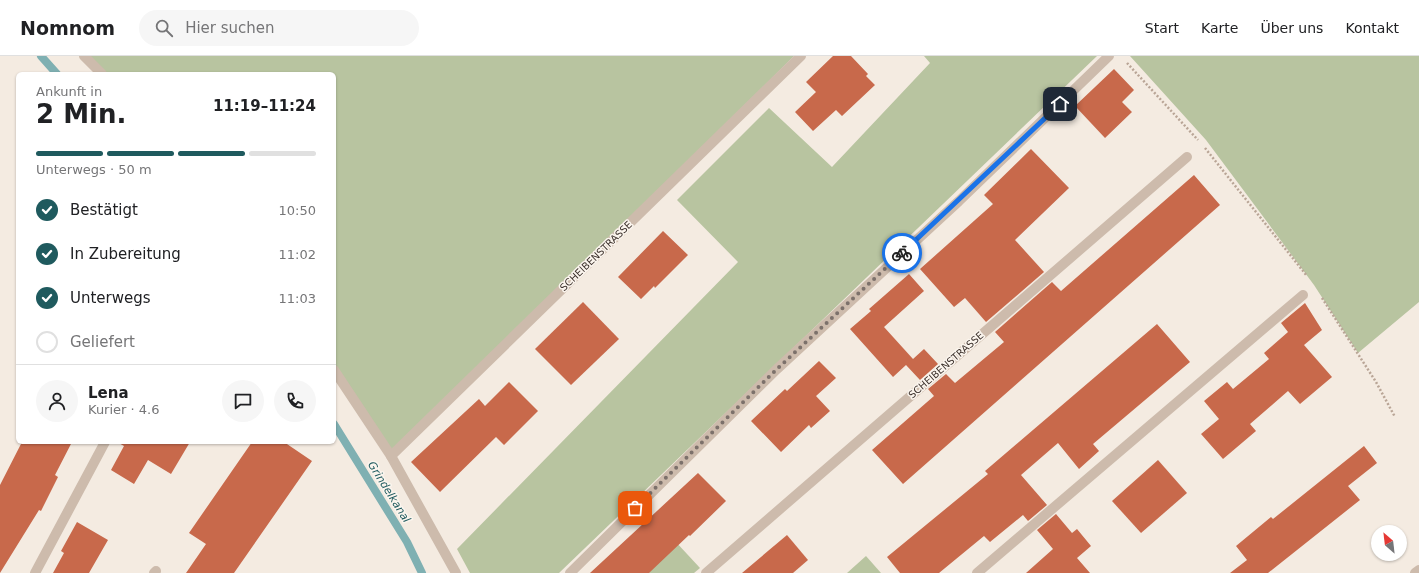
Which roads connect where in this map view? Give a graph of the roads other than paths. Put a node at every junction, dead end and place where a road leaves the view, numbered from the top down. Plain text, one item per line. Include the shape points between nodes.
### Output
1 (84, 56) edge
2 (801, 56) edge
3 (1109, 56) edge
4 (100, 72) edge
5 (1187, 157) dead end
6 (1303, 295) dead end
7 (336, 373) edge
8 (104, 444) edge
9 (391, 456) junction
10 (1419, 570) edge
11 (35, 573) edge
12 (456, 573) edge
13 (570, 573) edge
14 (706, 573) edge
15 (977, 573) edge
16 (1415, 573) edge

1 - 4 street
2 - 9 street, SCHEIBENSTRASSE
3 - 13 street via 777,369
5 - 14 street, SCHEIBENSTRASSE
6 - 15 street
7 - 9 street
8 - 11 street
9 - 12 street
10 - 16 street

